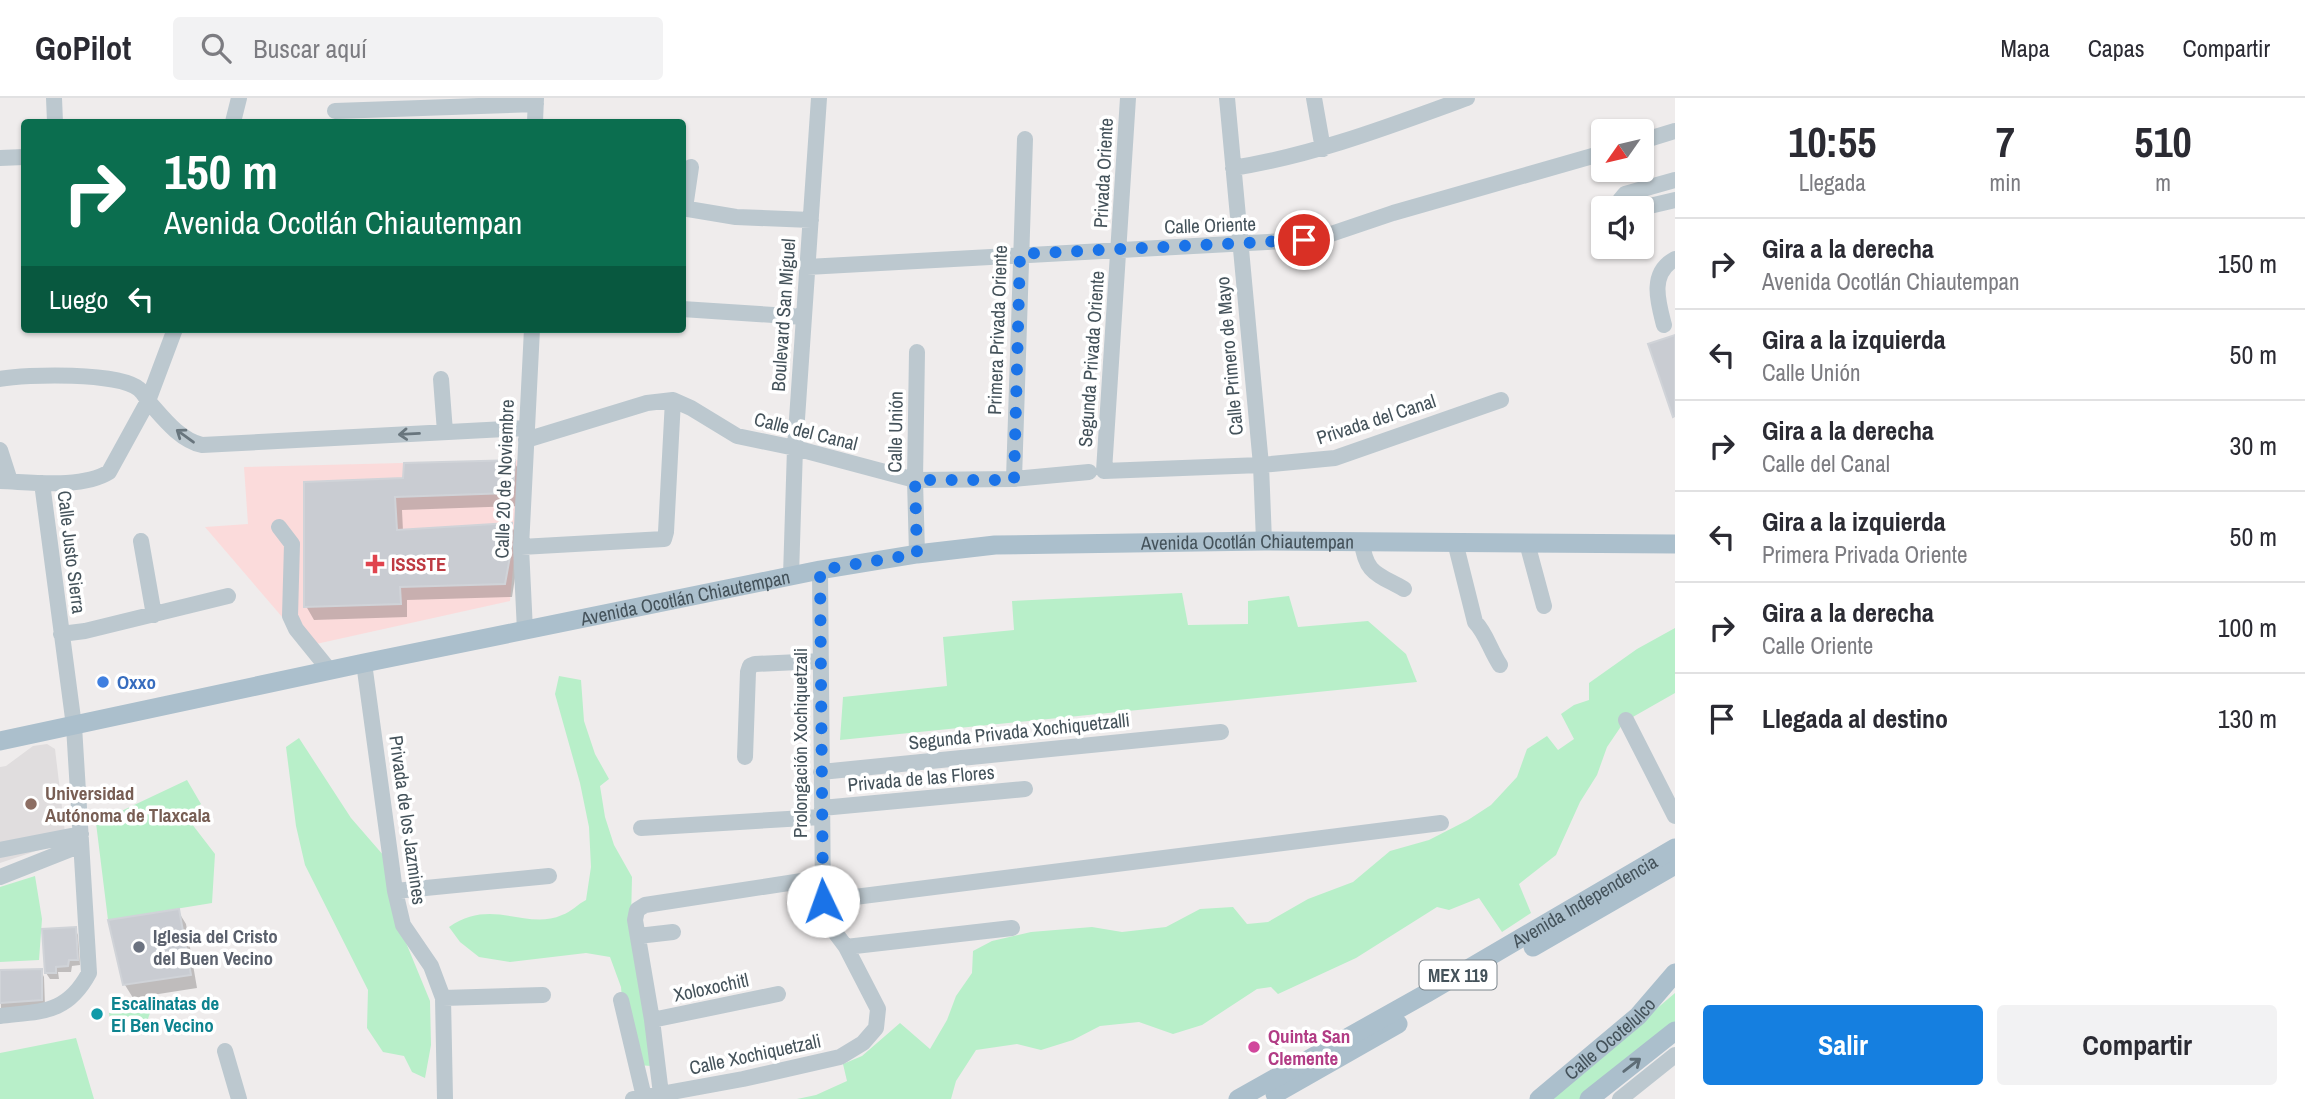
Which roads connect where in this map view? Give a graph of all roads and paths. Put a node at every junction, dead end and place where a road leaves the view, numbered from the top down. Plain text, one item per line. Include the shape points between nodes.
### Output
1 (54, 98) edge
2 (239, 98) edge
3 (819, 98) edge
4 (1128, 98) edge
5 (1227, 98) edge
6 (1314, 98) edge
7 (1467, 98) edge
8 (536, 101) edge
9 (335, 111) dead end
10 (55, 119) edge
11 (234, 119) edge
12 (536, 119) edge
13 (1675, 131) edge
14 (1654, 137) edge
15 (1025, 139) dead end
16 (1323, 149) junction
17 (1591, 156) edge
18 (21, 157) edge
19 (0, 158) edge
20 (691, 167) dead end
21 (1233, 168) junction
22 (1675, 180) edge
23 (686, 196) edge
24 (1623, 196) edge
25 (1675, 200) edge
26 (1654, 205) edge
27 (686, 208) edge
28 (811, 220) junction
29 (1240, 244) junction
30 (1119, 250) junction
31 (1020, 254) junction
32 (1675, 259) edge
33 (807, 267) junction
34 (686, 309) edge
35 (804, 317) junction
36 (1664, 325) dead end
37 (174, 333) edge
38 (532, 333) edge
39 (917, 352) dead end
40 (0, 379) edge
41 (441, 379) dead end
42 (673, 400) junction
43 (1502, 400) dead end
44 (148, 401) junction
45 (445, 432) junction
46 (526, 434) junction
47 (795, 448) junction
48 (0, 450) edge
49 (1261, 465) junction
50 (1097, 472) junction
51 (915, 480) junction
52 (1014, 480) junction
53 (5, 481) edge
54 (42, 484) junction
55 (279, 527) dead end
56 (141, 541) dead end
57 (1264, 541) junction
58 (1362, 541) junction
59 (1455, 542) junction
60 (1527, 543) junction
61 (1675, 544) edge
62 (521, 547) junction
63 (917, 554) junction
64 (820, 570) junction
65 (791, 576) junction
66 (1404, 589) dead end
67 (228, 596) dead end
68 (1544, 606) dead end
69 (154, 615) junction
70 (525, 631) junction
71 (61, 634) junction
72 (820, 661) junction
73 (364, 663) junction
74 (1500, 665) dead end
75 (330, 671) junction
76 (1626, 720) dead end
77 (74, 726) junction
78 (1221, 732) dead end
79 (0, 741) edge
80 (745, 757) dead end
81 (821, 772) junction
82 (1025, 789) dead end
83 (821, 813) junction
84 (1675, 816) edge
85 (1440, 823) dead end
86 (640, 828) dead end
87 (81, 840) junction
88 (1675, 848) edge
89 (0, 850) edge
90 (1675, 865) edge
91 (549, 876) dead end
92 (0, 877) edge
93 (821, 878) junction
94 (395, 891) junction
95 (823, 901) junction
96 (1012, 928) dead end
97 (673, 932) dead end
98 (638, 936) junction
99 (846, 947) junction
100 (1675, 972) edge
101 (778, 994) dead end
102 (543, 995) dead end
103 (443, 998) junction
104 (621, 1000) dead end
105 (0, 1016) edge
106 (1638, 1016) junction
107 (652, 1020) junction
108 (877, 1028) joint
109 (1675, 1031) edge
110 (1659, 1044) junction
111 (225, 1051) dead end
112 (1675, 1055) edge
113 (646, 1097) edge
114 (1592, 1098) edge
115 (239, 1099) edge
116 (444, 1099) edge
117 (1238, 1099) edge
118 (1264, 1099) edge
119 (1539, 1099) edge
120 (1619, 1099) edge

1 - 10 street
2 - 11 street
3 - 28 street, Boulevard San Miguel
4 - 30 street, Privada Oriente
5 - 21 street, Calle Primero de Mayo
6 - 16 street
7 - 16 street
8 - 9 street
8 - 12 street
13 - 14 street
15 - 31 street, Primera Privada Oriente
16 - 21 street
17 - 29 street, Calle Oriente via 1328,236
18 - 19 street
20 - 23 street
21 - 29 street, Calle Primero de Mayo
22 - 24 street
25 - 26 street
27 - 28 street via 736,217
28 - 33 street, Boulevard San Miguel
29 - 30 street, Calle Oriente
29 - 49 street, Calle Primero de Mayo
30 - 31 street, Calle Oriente
30 - 50 street, Segunda Privada Oriente
31 - 33 street, Calle Oriente
31 - 52 street, Primera Privada Oriente
32 - 36 street via 1656,289
33 - 35 street, Boulevard San Miguel
34 - 35 street
35 - 47 street, Boulevard San Miguel
37 - 44 street, Calle Justo Sierra
38 - 46 street, Calle 20 de Noviembre
39 - 51 street, Calle Unión
40 - 44 street via 82,375 138,387
41 - 45 street
42 - 46 street
42 - 47 street, Calle del Canal via 737,436
42 - 62 street via 664,539
43 - 49 street, Privada del Canal via 1335,458
45 -> 44 street via 202,445 189,442
44 - 54 street, Calle Justo Sierra via 109,472 98,479
45 - 46 street
46 - 62 street, Calle 20 de Noviembre
47 - 51 street, Calle del Canal
47 - 65 street, Boulevard San Miguel
48 - 53 street
49 - 50 street, Calle del Canal
49 - 57 street, Calle Primero de Mayo
50 - 52 street, Calle del Canal
51 - 52 street, Calle del Canal
51 - 63 street, Calle Unión
53 - 54 street
54 - 71 street, Calle Justo Sierra
55 - 75 street via 292,544 290,615
56 - 69 street
57 - 58 main road, Avenida Ocotlán Chiautempan
57 - 63 main road, Avenida Ocotlán Chiautempan via 995,545
58 - 59 main road, Avenida Ocotlán Chiautempan
58 - 66 street via 1367,565
59 - 60 main road, Avenida Ocotlán Chiautempan
59 - 74 street via 1475,622
60 - 61 main road, Avenida Ocotlán Chiautempan
60 - 68 street
62 - 70 street, Calle 20 de Noviembre
63 - 64 main road, Avenida Ocotlán Chiautempan
64 - 65 main road, Avenida Ocotlán Chiautempan
64 - 72 street, Prolongación Xochiquetzali
65 - 70 main road, Avenida Ocotlán Chiautempan
67 - 69 street
69 - 71 street
70 - 73 main road, Avenida Ocotlán Chiautempan
71 - 77 street, Calle Justo Sierra
72 - 80 street via 750,666
72 - 81 street, Prolongación Xochiquetzali
73 - 75 main road, Avenida Ocotlán Chiautempan
73 - 94 street, Privada de los Jazmines
75 - 77 main road, Avenida Ocotlán Chiautempan
76 - 84 street
77 - 79 main road, Avenida Ocotlán Chiautempan
77 - 87 street, Calle Justo Sierra
78 - 81 street, Segunda Privada Xochiquetzalli
81 - 83 street, Prolongación Xochiquetzali
82 - 83 street, Privada de las Flores
83 - 86 street, Privada de las Flores
83 - 93 street, Prolongación Xochiquetzali
85 - 95 street
87 - 89 street
87 - 92 street
87 - 105 street, Calle Justo Sierra via 89,973 79,991 62,1005
88 - 117 main road, Avenida Independencia / MEX 119
90 - 118 main road, Avenida Independencia / MEX 119
91 - 94 street
93 - 95 street, Prolongación Xochiquetzali
93 - 98 street via 645,905 637,910
94 - 103 street, Privada de los Jazmines via 403,925 431,966
95 - 99 street, Prolongación Xochiquetzali via 831,927
96 - 99 street
97 - 98 street
98 - 107 street
99 - 108 street, Prolongación Xochiquetzali via 878,1009
100 - 106 main road, Calle Ocotelulco
101 - 107 street, Xoloxochitl
102 - 103 street
103 - 116 street, Privada de los Jazmines
104 - 113 street
106 - 110 main road via 1650,1026
106 - 119 main road, Calle Ocotelulco
107 - 113 street
108 - 113 street, Calle Xochiquetzali via 840,1057
109 - 110 main road
114 -> 110 main road
111 - 115 street
112 - 120 street

